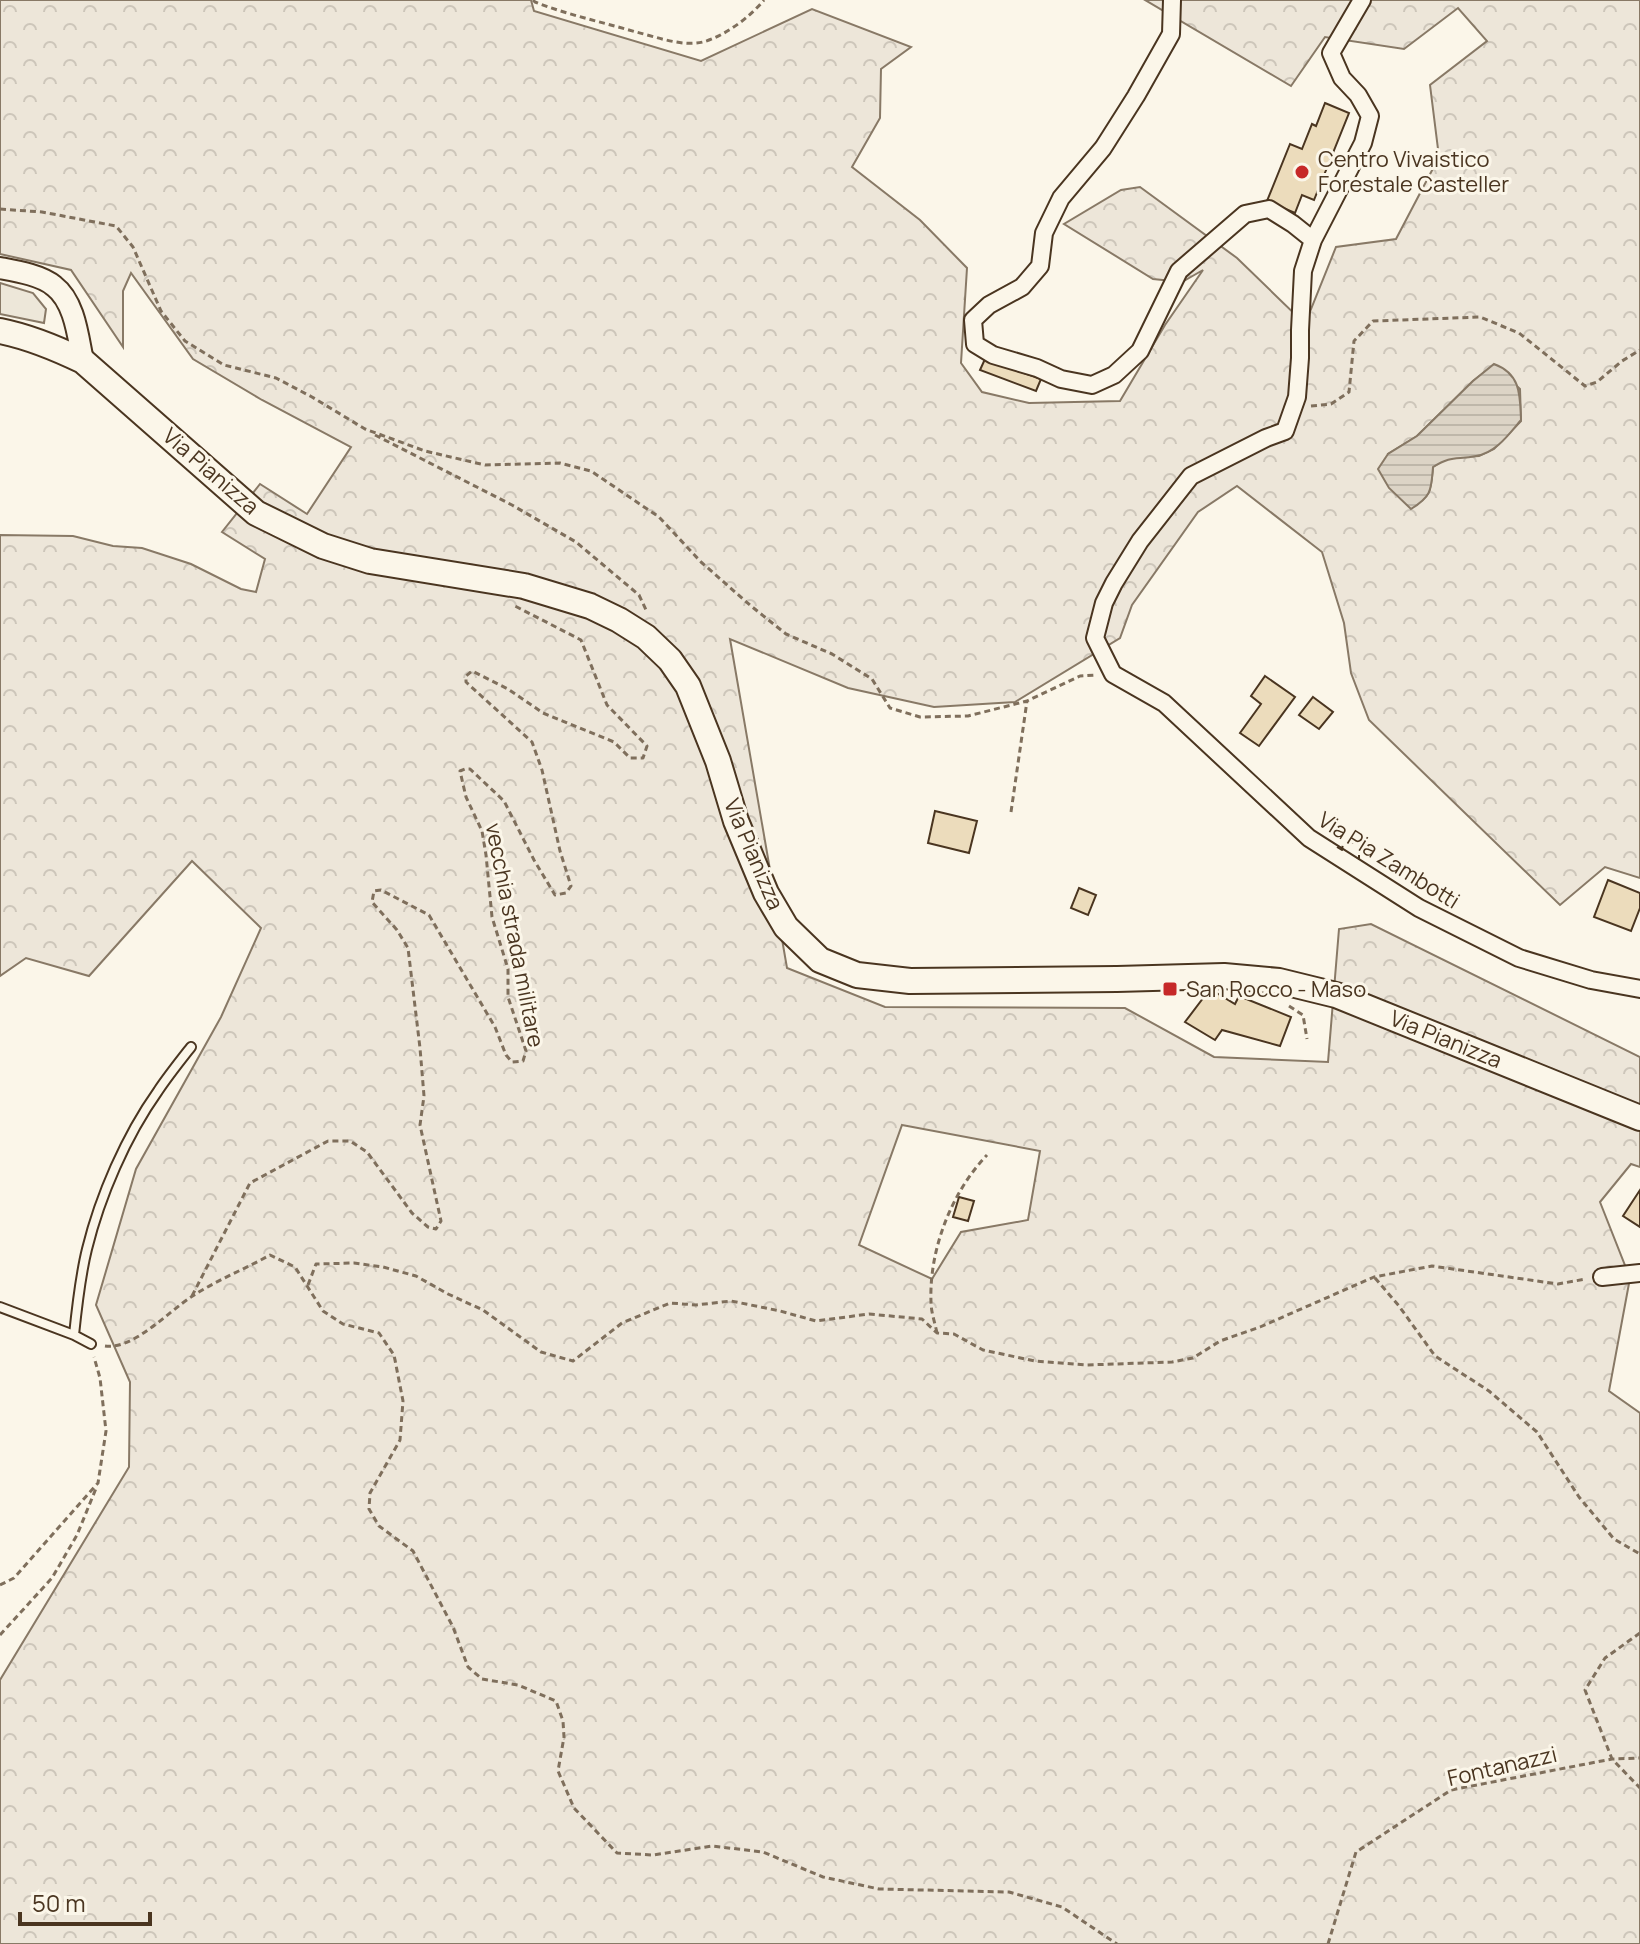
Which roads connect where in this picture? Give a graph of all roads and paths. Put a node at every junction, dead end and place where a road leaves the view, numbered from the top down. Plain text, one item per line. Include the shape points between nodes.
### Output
1 (533, 0) edge
2 (764, 0) edge
3 (1172, 0) edge
4 (1357, 7) edge
5 (0, 209) edge
6 (1313, 240) junction
7 (0, 268) edge
8 (0, 331) edge
9 (1640, 350) edge
10 (83, 361) junction
11 (1297, 397) junction
12 (365, 429) junction
13 (511, 604) dead end
14 (651, 621) dead end
15 (1113, 674) junction
16 (1027, 701) junction
17 (1011, 812) dead end
18 (1640, 989) edge
19 (1281, 1001) dead end
20 (1307, 1039) dead end
21 (191, 1047) dead end
22 (1640, 1118) edge
23 (987, 1155) dead end
24 (1640, 1273) edge
25 (1374, 1277) junction
26 (1602, 1277) joint
27 (307, 1287) junction
28 (192, 1296) junction
29 (0, 1307) edge
30 (937, 1333) junction
31 (74, 1335) junction
32 (91, 1344) junction
33 (98, 1483) junction
34 (1640, 1554) edge
35 (0, 1585) edge
36 (1640, 1633) edge
37 (0, 1635) edge
38 (1640, 1758) edge
39 (1612, 1759) junction
40 (1640, 1788) edge
41 (1117, 1944) edge
42 (1328, 1944) edge

1 - 2 path via 673,42 701,43 725,33
3 - 6 street via 1171,34 1103,148 1061,198 1044,233 1040,266 1022,287 973,320 975,344 1061,379 1092,385 1114,375 1140,351 1179,271 1245,214 1269,209
4 - 6 street via 1331,53 1370,116 1363,143
5 - 12 path via 116,226 133,247 161,311 185,341 224,365 276,378
6 - 11 street via 1303,271
7 - 10 street via 54,286 71,309
8 - 10 main road, Via Pianizza
9 - 11 path via 1585,386 1519,333 1480,317 1373,321 1354,341 1349,392 1331,404 1310,406
10 - 22 main road, Via Pianizza via 256,513 323,546 370,561 524,586 590,606 646,637 688,686 766,893 786,927 820,960 857,975 910,981 1224,976 1279,981 1336,995
11 - 15 street via 1285,431 1191,476 1140,541 1104,603 1095,638
12 - 14 path via 576,542 639,595
12 - 16 path via 485,465 560,463 591,471 659,517 701,562 786,634 872,679 890,708 920,717 968,716
13 - 28 path, vecchia strada militare via 581,640 607,705 647,746 643,758 630,758 614,742 543,713 472,671 466,676 466,682 532,742 571,886 555,895 504,801 470,769 460,771 482,831 492,917 508,969 508,997 526,1051 523,1061 512,1062 506,1055 429,915 374,891 372,902 408,948 424,1096 420,1125 441,1221 436,1229 428,1227 412,1213 367,1152 350,1141 328,1141 250,1183
15 - 16 path via 1080,676
15 - 18 street, Via Pia Zambotti via 1164,703 1309,838 1419,908 1519,958
16 - 17 path
19 - 20 path via 1303,1015
21 - 31 lane via 149,1105 102,1201 78,1292
23 - 30 path via 949,1211 934,1263 931,1304
24 - 26 street
25 - 26 path via 1432,1266 1558,1284
25 - 30 path via 1220,1341 1193,1358 1172,1362 1035,1361
25 - 34 path via 1435,1356 1489,1391 1537,1432 1614,1539
27 - 28 path via 295,1267 270,1255
27 - 30 path via 316,1264 354,1263 416,1276 483,1310 541,1352 573,1361 622,1323 670,1303 731,1301 816,1321 869,1314 922,1319
27 - 41 path via 323,1311 343,1324 379,1333 394,1355 403,1401 400,1440 370,1493 369,1509 379,1526 413,1551 468,1667 482,1679 518,1685 556,1701 564,1737 558,1771 574,1808 617,1853 653,1855 712,1846 763,1852 823,1877 879,1889 1009,1892 1062,1907
28 - 32 path via 133,1340 113,1347
29 - 31 lane
31 - 32 lane
32 - 33 path via 106,1431
33 - 35 path via 14,1578
33 - 37 path via 52,1578
36 - 39 path via 1605,1658 1585,1690
38 - 39 path, Fontanazzi
39 - 40 path
39 - 42 path, Fontanazzi via 1451,1790 1356,1852

